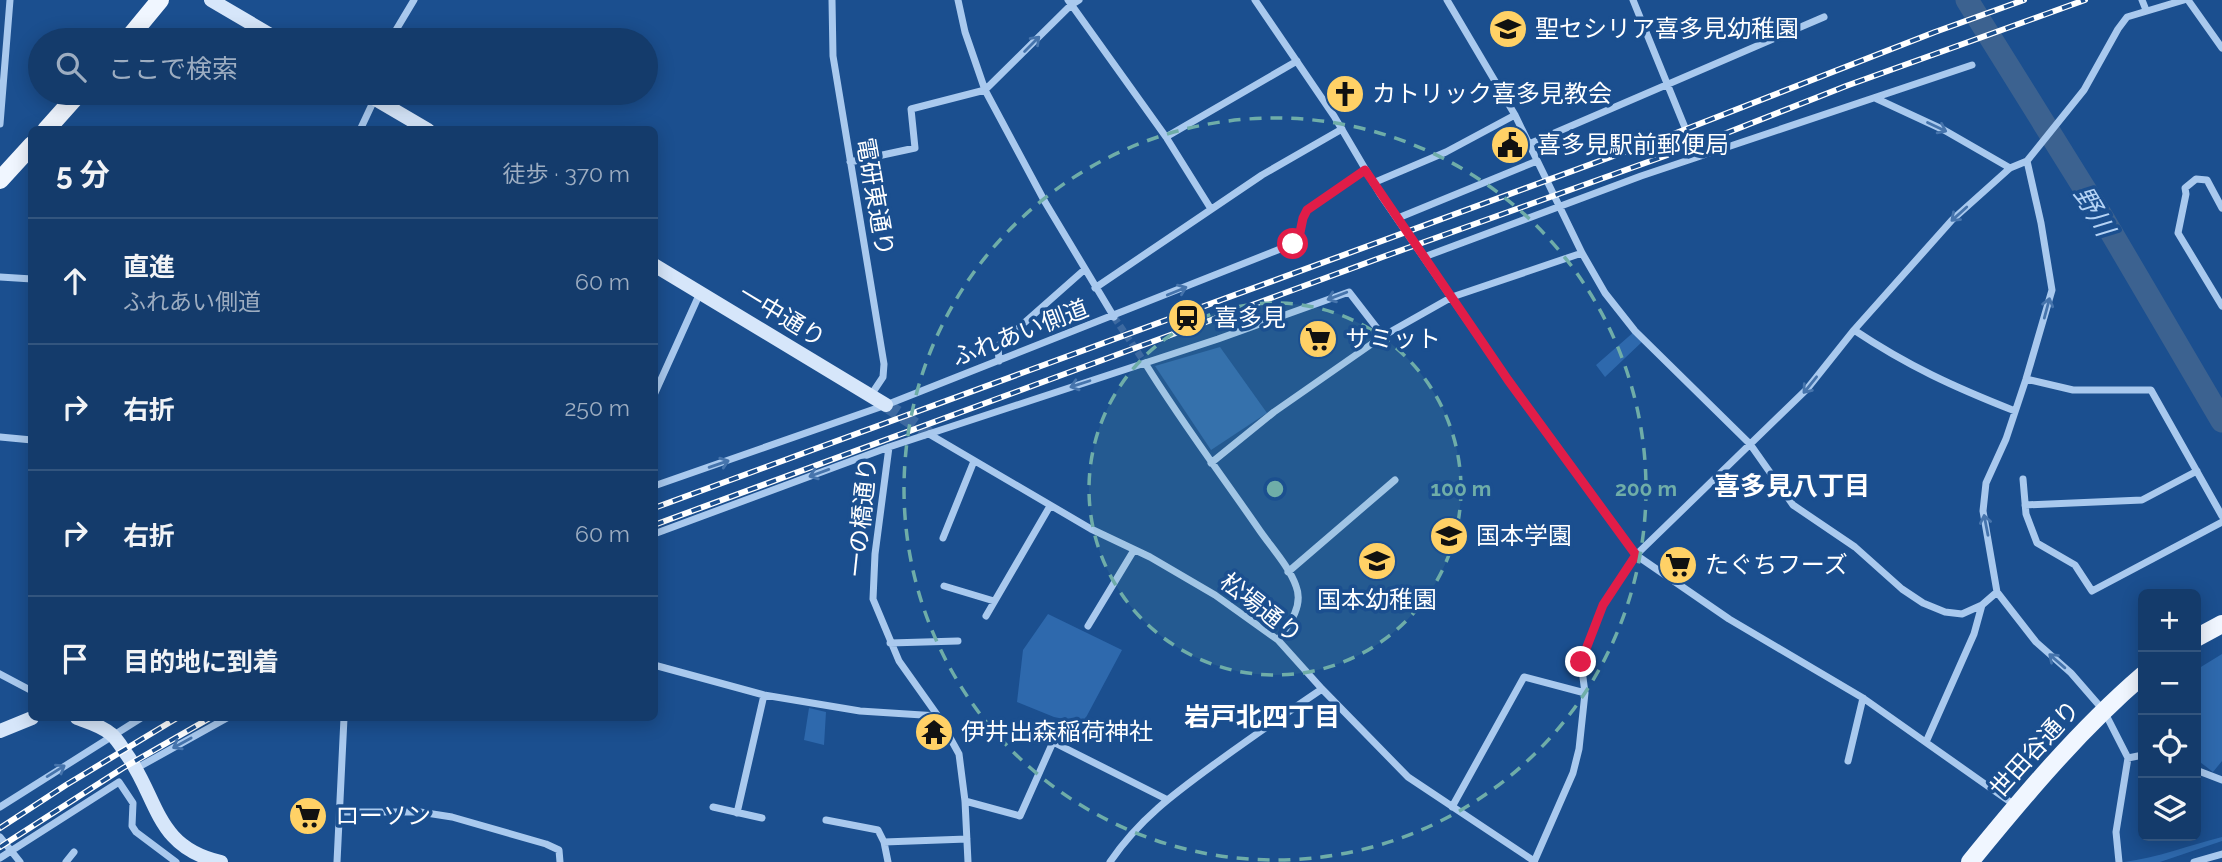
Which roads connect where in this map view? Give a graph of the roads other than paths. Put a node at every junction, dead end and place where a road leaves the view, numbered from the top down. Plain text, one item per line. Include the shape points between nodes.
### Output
1 (10, 0) edge
2 (160, 0) edge
3 (211, 0) edge
4 (414, 0) edge
5 (832, 0) edge
6 (958, 0) edge
7 (1079, 0) edge
8 (1255, 0) edge
9 (1447, 0) edge
10 (1633, 0) edge
11 (2142, 0) edge
12 (2186, 0) edge
13 (1069, 3) edge
14 (2146, 10) junction
15 (1824, 17) dead end
16 (137, 28) edge
17 (259, 28) edge
18 (397, 28) edge
19 (2222, 48) edge
20 (1297, 61) junction
21 (1972, 65) dead end
22 (1668, 84) junction
23 (985, 90) junction
24 (1875, 98) junction
25 (68, 105) edge
26 (367, 105) edge
27 (385, 105) edge
28 (1515, 116) junction
29 (0, 124) edge
30 (50, 126) edge
31 (361, 126) edge
32 (421, 126) edge
33 (1342, 129) junction
34 (1166, 137) junction
35 (1529, 144) junction
36 (28, 149) edge
37 (1697, 157) junction
38 (2029, 159) junction
39 (1537, 161) junction
40 (850, 162) junction
41 (2010, 168) junction
42 (1365, 170) junction
43 (3, 171) edge
44 (1373, 183) junction
45 (1559, 207) junction
46 (2222, 208) edge
47 (1211, 209) junction
48 (1398, 218) junction
49 (1582, 253) junction
50 (1424, 257) junction
51 (658, 267) edge
52 (1084, 270) junction
53 (0, 277) edge
54 (28, 279) edge
55 (1095, 288) junction
56 (700, 293) junction
57 (1452, 297) junction
58 (2222, 306) edge
59 (1114, 317) junction
60 (1854, 330) junction
61 (1383, 336) junction
62 (999, 361) junction
63 (1145, 363) junction
64 (2026, 379) junction
65 (658, 386) edge
66 (871, 396) junction
67 (886, 405) junction
68 (2015, 411) junction
69 (929, 434) junction
70 (0, 437) edge
71 (28, 440) edge
72 (1750, 444) junction
73 (889, 447) junction
74 (974, 461) junction
75 (1211, 463) junction
76 (2197, 471) junction
77 (2023, 479) dead end
78 (1395, 480) dead end
79 (658, 485) edge
80 (2025, 505) junction
81 (1050, 506) junction
82 (2222, 516) edge
83 (2222, 522) edge
84 (658, 533) edge
85 (943, 538) dead end
86 (1134, 550) junction
87 (1636, 555) junction
88 (1287, 572) junction
89 (944, 586) dead end
90 (1997, 592) junction
91 (994, 601) junction
92 (1982, 605) junction
93 (986, 616) dead end
94 (2222, 624) edge
95 (1087, 626) dead end
96 (2201, 635) edge
97 (1278, 640) junction
98 (958, 641) dead end
99 (890, 643) junction
100 (658, 666) edge
101 (0, 674) edge
102 (2138, 679) edge
103 (28, 689) edge
104 (1322, 689) junction
105 (1585, 693) junction
106 (764, 695) junction
107 (1863, 698) junction
108 (2104, 710) junction
109 (938, 716) junction
110 (28, 720) edge
111 (83, 721) edge
112 (136, 721) edge
113 (222, 721) edge
114 (344, 721) edge
115 (0, 731) edge
116 (112, 735) junction
117 (1926, 742) junction
118 (2138, 756) edge
119 (2127, 758) junction
120 (1848, 761) dead end
121 (137, 768) junction
122 (2201, 772) edge
123 (2222, 780) edge
124 (1166, 799) junction
125 (965, 801) junction
126 (2015, 806) junction
127 (0, 807) edge
128 (713, 807) dead end
129 (1452, 807) junction
130 (340, 812) junction
131 (737, 813) junction
132 (762, 818) dead end
133 (826, 820) dead end
134 (0, 837) edge
135 (967, 839) junction
136 (884, 842) junction
137 (11, 851) junction
138 (74, 852) dead end
139 (2222, 854) edge
140 (0, 858) edge
141 (20, 862) edge
142 (66, 862) edge
143 (176, 862) edge
144 (221, 862) edge
145 (337, 862) edge
146 (560, 862) edge
147 (888, 862) edge
148 (968, 862) edge
149 (1110, 862) edge
150 (1534, 862) edge
151 (1970, 862) edge
152 (2119, 862) edge
153 (2194, 862) edge

1 - 29 street
2 - 16 main road
3 - 17 street
4 - 18 street
5 - 40 street, 電研東通り via 833,56
6 - 23 street
7 - 13 street
8 - 20 street
9 - 28 street
10 - 22 street
11 - 14 street
12 - 14 street
12 - 19 street
23 -> 13 street
13 - 34 street
14 - 38 street via 2127,17 2084,90
15 - 22 street
20 - 33 street
20 - 34 street
21 - 24 street
22 - 35 street
22 - 37 street
23 - 40 street via 911,109 915,148
23 - 52 street
24 - 37 street
24 -> 41 street
25 - 30 main road
26 - 31 street
27 - 32 street
28 - 35 street
28 - 44 street
33 - 42 street
33 - 47 street
34 - 47 street
35 - 39 street
36 - 43 main road
37 - 45 street
38 - 41 street
64 -> 38 street via 2052,290
39 - 45 street
39 - 48 street
40 - 66 street, 電研東通り via 884,363 883,377
41 -> 60 street via 1952,220
42 - 44 street
59 -> 42 street, ふれあい側道 via 1298,242 1307,210
44 - 48 street
45 - 49 street
45 - 50 street
46 - 58 street via 2207,180 2196,178 2185,188 2178,233
47 - 55 street
48 - 50 street
49 - 57 street
49 - 72 street via 1635,331
50 - 57 street
51 - 56 street, 一中通り
52 - 55 street
52 - 62 street via 998,346
53 - 54 street
55 - 59 street
56 - 65 street
56 - 66 street, 一中通り
57 - 61 street
57 - 87 street
59 - 62 street, ふれあい側道
60 - 68 street via 1945,383
60 -> 72 street via 1807,389
61 -> 63 street via 1349,292
61 - 75 street via 1274,412
62 - 67 street, ふれあい側道
63 -> 69 street
63 - 75 street
64 - 68 street
64 - 76 street via 2073,390 2151,390
66 - 67 street, 一中通り
79 -> 67 street, ふれあい側道
90 -> 68 street via 1983,512 1986,483
69 - 73 street
69 - 74 street, 松場通り
70 - 71 street
72 - 87 street
72 - 92 street via 1793,505 1855,547 1902,589 1945,612 1962,614
73 -> 84 street
73 - 99 street, 一の橋通り via 873,599
74 - 81 street, 松場通り
74 - 85 street
75 - 88 street
76 - 80 street via 2141,500
76 - 82 street
77 - 80 street
78 - 88 street
80 - 83 street via 2037,543 2075,565 2092,591
81 - 86 street, 松場通り
81 - 91 street
86 - 95 street
86 - 97 street, 松場通り via 1215,595
87 - 105 street via 1603,605 1581,662
87 - 107 street via 1729,619
88 - 97 street via 1297,588 1297,609
89 - 91 street
90 - 92 street
108 -> 90 street via 2036,642
91 - 93 street
92 - 117 street via 1974,634
94 - 96 main road
97 - 104 street, 松場通り
98 - 99 street
99 - 109 street, 一の橋通り
100 - 106 street
101 - 103 street
102 - 108 main road, 世田谷通り
104 - 124 street
104 - 129 street, 松場通り via 1408,777
105 - 129 street via 1524,677
105 - 150 street via 1573,773
106 - 109 street
106 - 131 street
107 - 117 street
107 - 120 street
108 - 119 street
108 - 126 main road, 世田谷通り
109 - 125 street, 一の橋通り via 959,754
110 - 115 street
111 - 116 street
112 - 116 street
113 -> 121 street
114 - 130 street
116 - 121 street
127 -> 116 street
117 - 126 street
118 - 119 street
119 - 152 street via 2116,832
121 - 144 street via 167,830 192,852
122 - 123 street
124 - 125 street via 1053,742 1020,816
124 - 149 street
125 - 135 street, 一の橋通り
126 - 151 main road, 世田谷通り
128 - 131 street
129 - 150 street, 松場通り
130 - 145 street
130 - 146 street via 420,812 452,817 546,844 559,850
131 - 132 street
133 - 136 street via 878,830
134 - 137 street
135 - 136 street
135 - 148 street, 一の橋通り
136 - 147 street
137 - 140 street
137 - 141 street
137 - 143 street via 119,782 133,803 136,832
138 - 142 street
139 - 153 street

